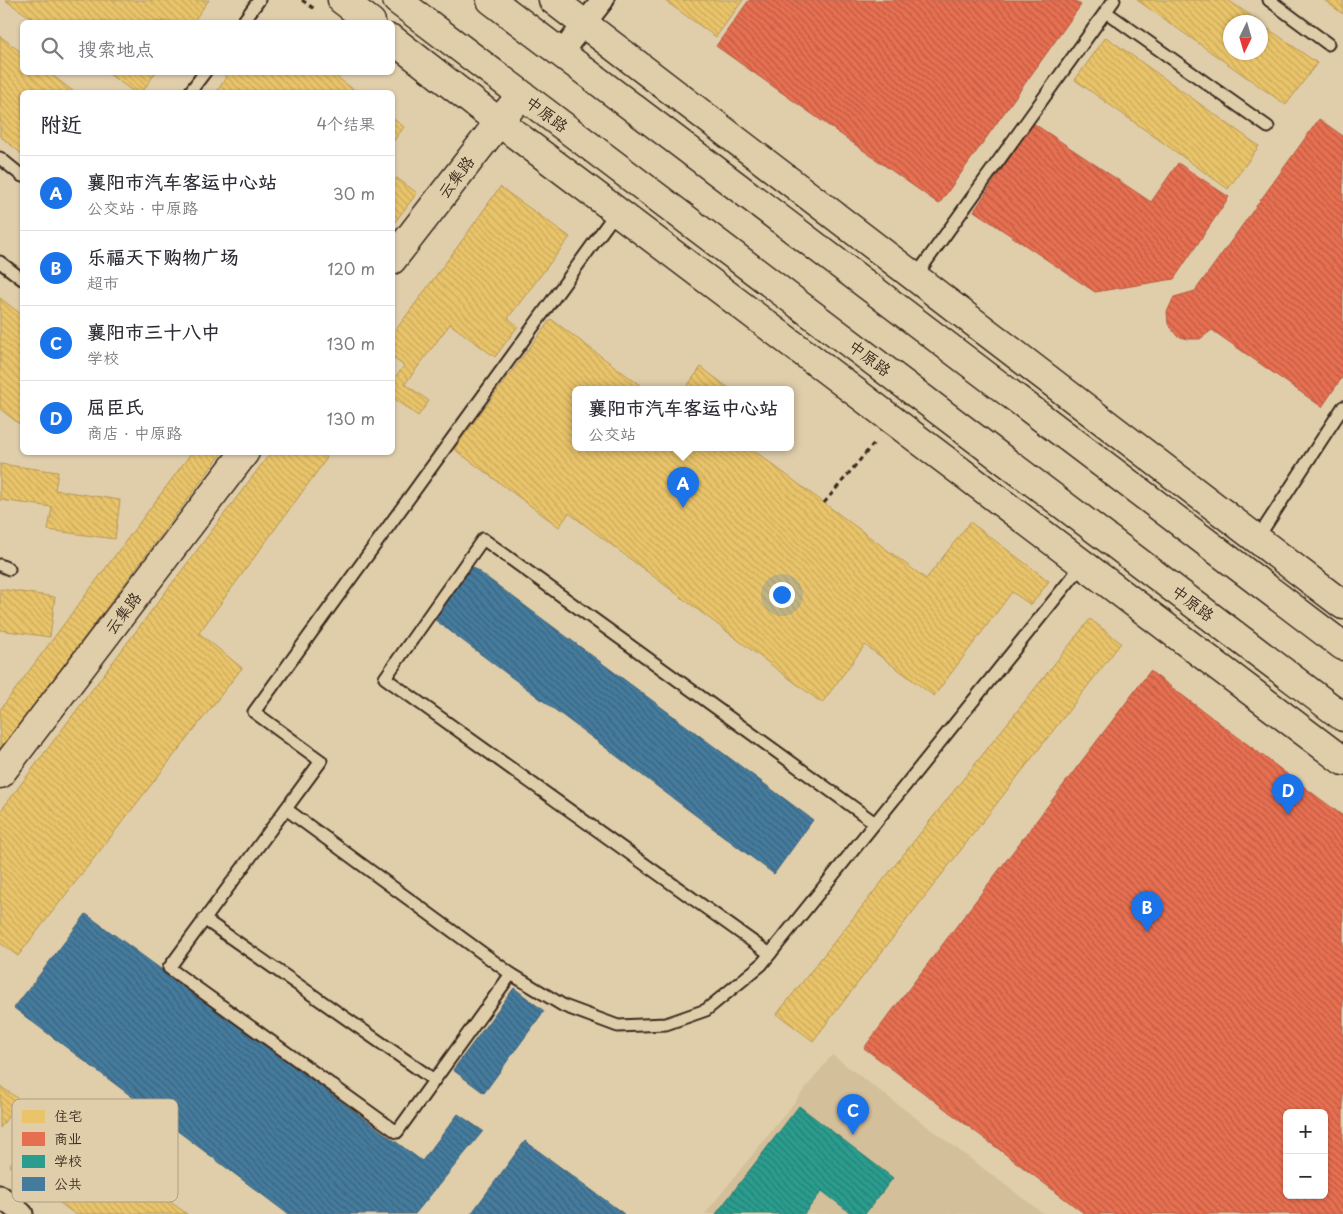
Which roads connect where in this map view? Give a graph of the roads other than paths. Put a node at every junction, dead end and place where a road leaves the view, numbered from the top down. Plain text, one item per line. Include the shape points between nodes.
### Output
1 (259, 0) edge
2 (342, 0) edge
3 (396, 0) edge
4 (491, 0) edge
5 (553, 0) edge
6 (603, 0) edge
7 (1114, 0) edge
8 (1269, 0) edge
9 (1106, 12) junction
10 (244, 20) edge
11 (368, 20) edge
12 (585, 24) junction
13 (395, 41) edge
14 (1328, 44) dead end
15 (561, 54) junction
16 (203, 75) edge
17 (192, 90) edge
18 (521, 95) junction
19 (499, 122) junction
20 (1268, 127) dead end
21 (0, 158) edge
22 (20, 174) edge
23 (617, 211) junction
24 (395, 256) edge
25 (0, 262) edge
26 (20, 277) edge
27 (915, 277) junction
28 (1343, 407) edge
29 (244, 455) edge
30 (1257, 539) junction
31 (1084, 564) junction
32 (1343, 605) edge
33 (1343, 646) edge
34 (1343, 717) edge
35 (1343, 761) edge
36 (0, 774) edge
37 (286, 809) junction
38 (875, 823) junction
39 (204, 919) junction
40 (770, 954) junction
41 (511, 974) junction
42 (434, 1080) junction
43 (0, 1196) edge
44 (22, 1214) edge

1 - 10 lane
2 - 11 street
3 - 18 street, 中原路
4 - 15 street
5 - 12 street
6 - 12 street
7 - 9 lane
8 - 14 lane
9 - 20 lane
9 - 27 lane
12 - 15 street
12 - 27 street
13 - 19 street
15 - 33 street
16 - 17 lane
18 - 19 street, 云集路
18 - 34 street, 中原路
19 - 23 street
19 - 24 street, 云集路
21 - 22 lane
23 - 31 street
23 - 37 lane via 254,712 321,761
25 - 26 lane
27 - 30 street
28 - 30 lane
29 - 36 street, 云集路
30 - 32 street
31 - 35 street
31 - 38 lane
37 - 39 lane
37 - 41 lane
38 - 40 lane
38 - 40 lane via 483,539 385,678
39 - 42 lane
39 - 42 lane via 169,968 397,1132
40 - 41 lane via 706,1010 666,1024 618,1026 564,1006
41 - 42 lane
43 - 44 street

